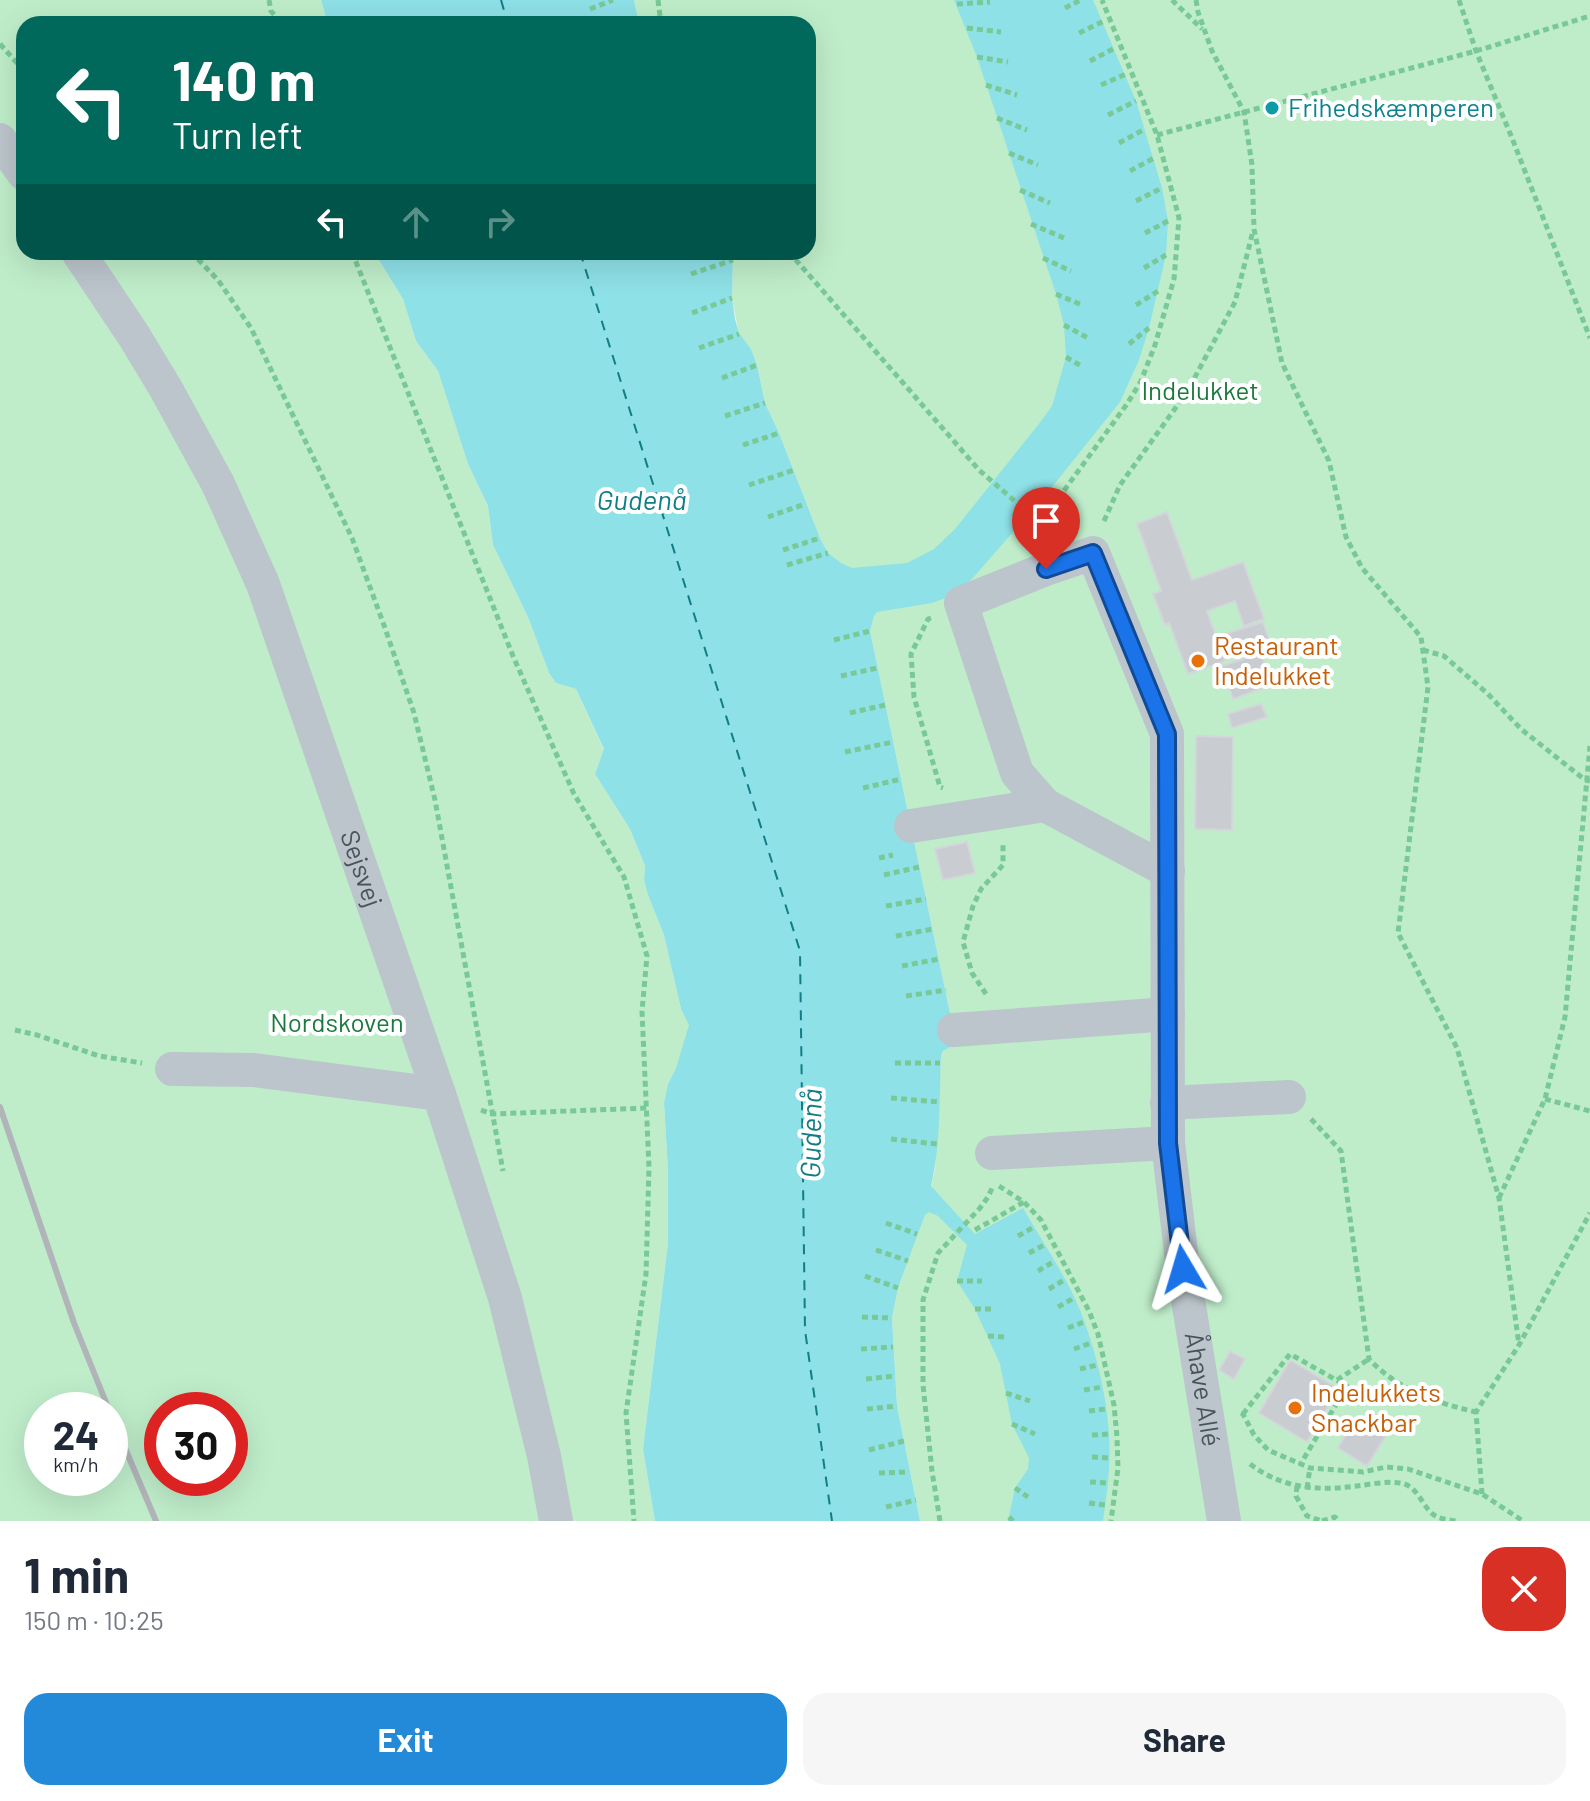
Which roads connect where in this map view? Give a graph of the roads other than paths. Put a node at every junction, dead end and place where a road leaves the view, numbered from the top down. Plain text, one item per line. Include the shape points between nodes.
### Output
1 (0, 140) edge
2 (16, 163) edge
3 (83, 260) edge
4 (1045, 805) junction
5 (911, 826) dead end
6 (1168, 871) junction
7 (1168, 1014) junction
8 (954, 1030) dead end
9 (172, 1069) road end
10 (439, 1094) junction
11 (1289, 1097) road end
12 (1167, 1103) junction
13 (1168, 1143) junction
14 (992, 1153) dead end
15 (556, 1521) edge
16 (1224, 1521) edge

1 - 2 street
3 - 10 street, Sejsvej via 166,389 218,484 263,584
4 - 5 street
4 - 6 street
4 - 6 street, Åhave Allé via 1017,773 961,603 1093,553 1167,734
6 - 7 street, Åhave Allé
7 - 8 street
7 - 12 street, Åhave Allé
9 - 10 street via 254,1070
10 - 15 street, Sejsvej via 505,1298
11 - 12 street
12 - 13 street, Åhave Allé
13 - 14 street
13 - 16 street, Åhave Allé

